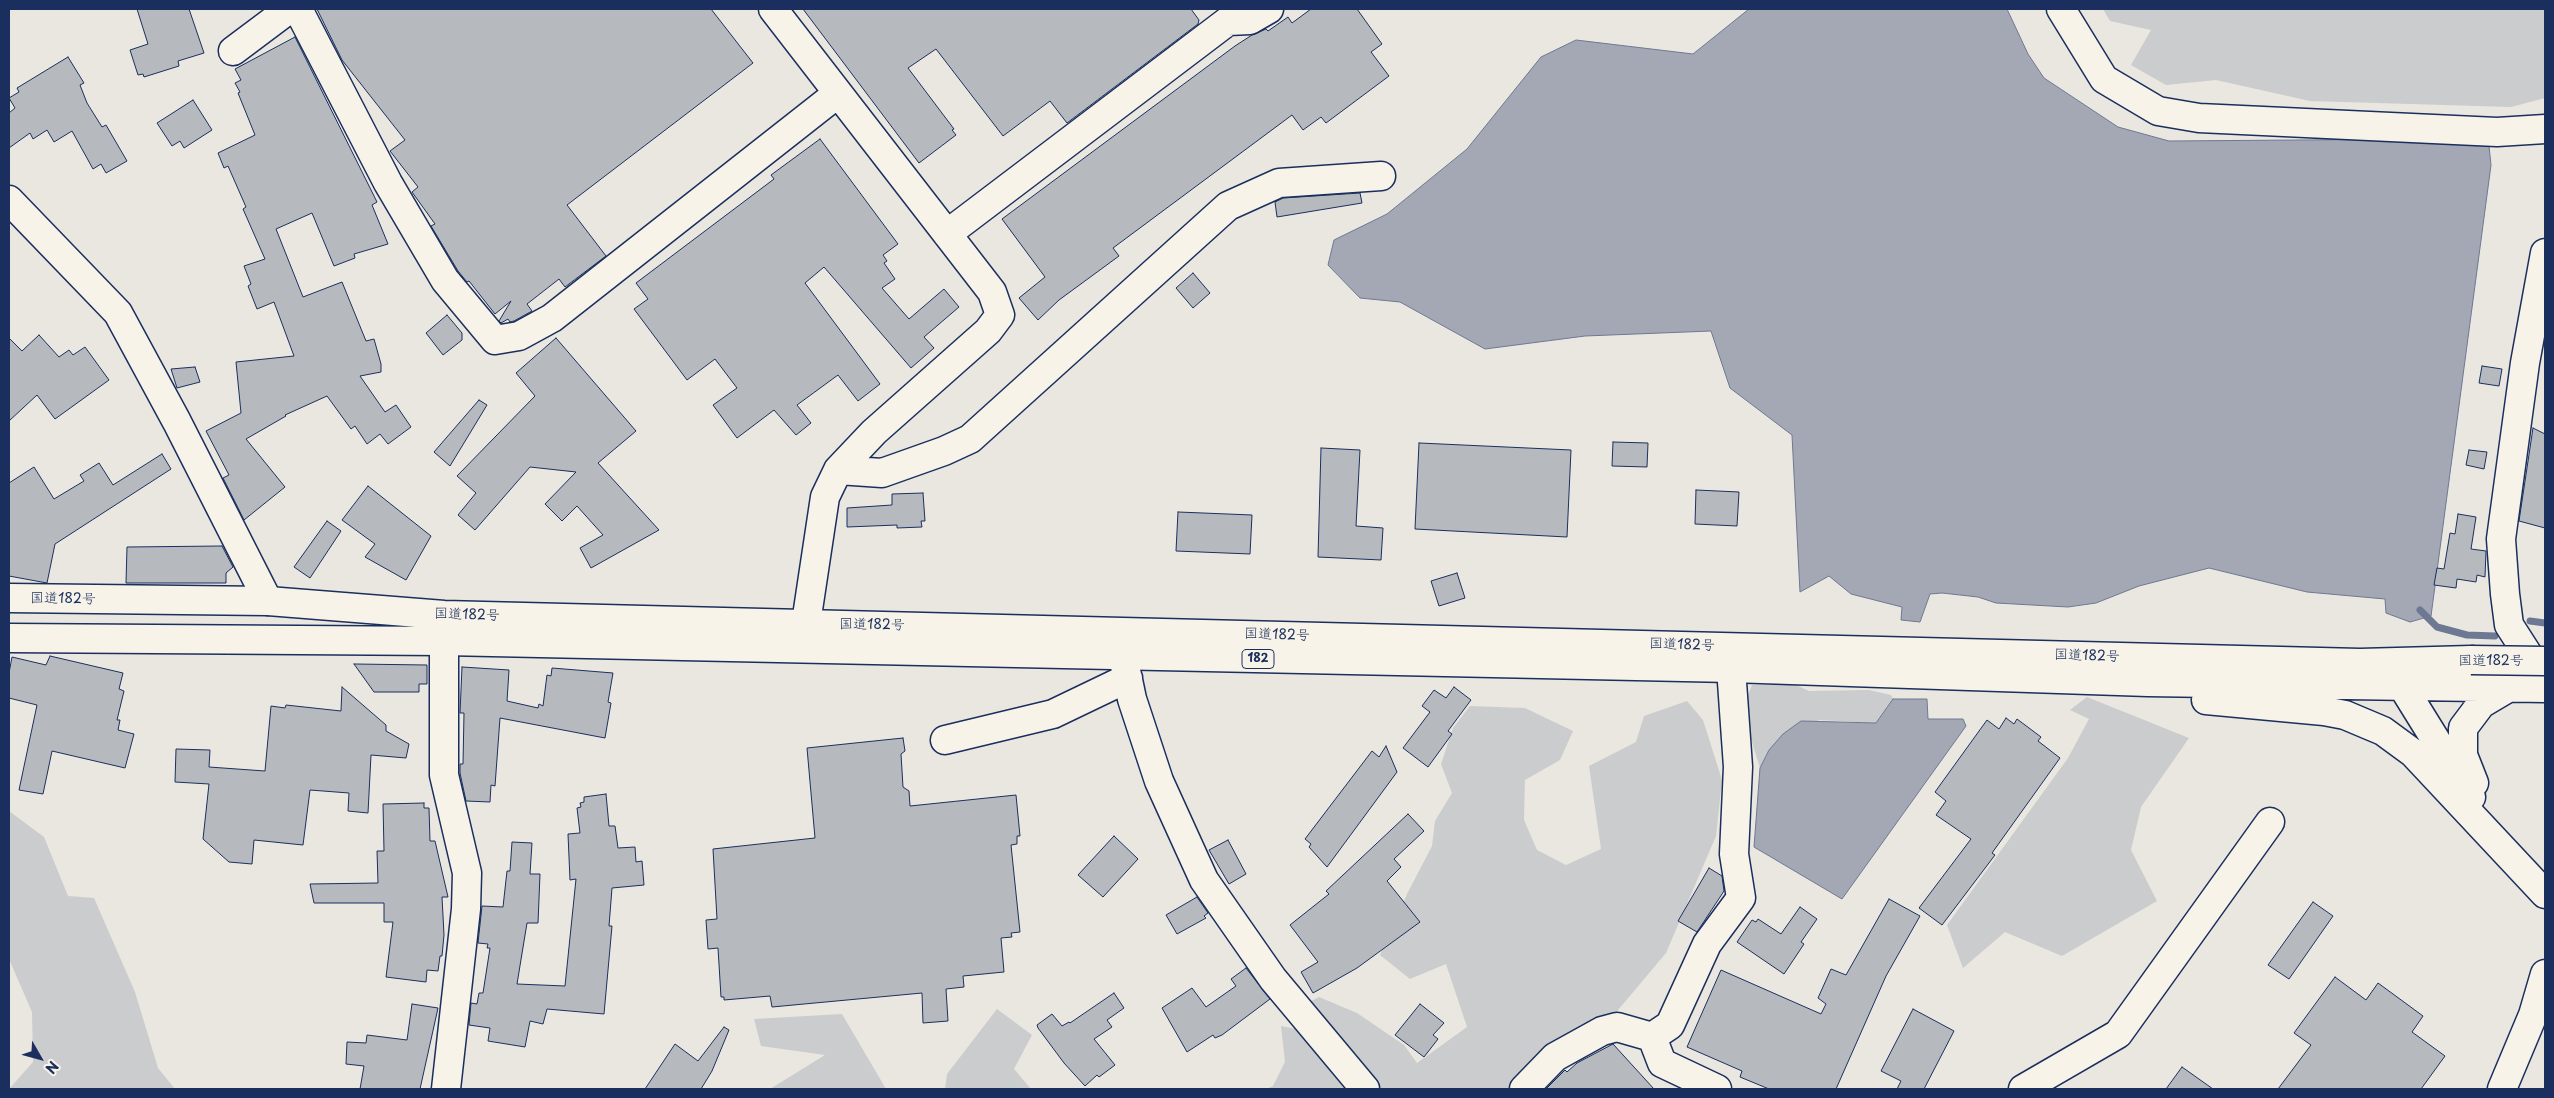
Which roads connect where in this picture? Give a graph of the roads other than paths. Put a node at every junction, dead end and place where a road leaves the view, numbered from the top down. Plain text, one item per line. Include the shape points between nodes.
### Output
1 (289, 9) edge
2 (298, 9) edge
3 (773, 9) edge
4 (1269, 9) edge
5 (2061, 9) edge
6 (1223, 15) edge
7 (233, 51) dead end
8 (837, 94) junction
9 (2545, 129) edge
10 (1381, 176) dead end
11 (9, 200) edge
12 (946, 234) junction
13 (2545, 254) edge
14 (838, 470) junction
15 (9, 598) edge
16 (268, 601) junction
17 (806, 623) junction
18 (444, 628) junction
19 (9, 638) edge
20 (805, 650) junction
21 (1125, 655) junction
22 (2545, 661) edge
23 (1732, 668) junction
24 (2401, 673) junction
25 (2148, 682) junction
26 (2545, 682) edge
27 (2508, 688) junction
28 (2545, 688) edge
29 (945, 740) dead end
30 (2270, 822) dead end
31 (2498, 841) junction
32 (2545, 894) edge
33 (2545, 974) edge
34 (1652, 1038) junction
35 (446, 1089) edge
36 (1365, 1089) edge
37 (1524, 1089) edge
38 (1717, 1089) edge
39 (2023, 1089) edge
40 (2502, 1089) edge

1 - 7 main road
2 - 8 main road via 388,183 445,280 495,340 520,336 552,318
3 - 8 main road
4 - 6 main road via 1250,20
5 - 9 main road via 2104,79 2158,111 2199,118 2497,132
6 - 12 main road
8 - 12 main road
10 - 14 main road via 1279,183 1228,206 970,438 882,473
11 - 16 main road via 118,313
12 - 14 main road via 992,292 1000,315 988,331 874,432
13 - 26 main road via 2525,363 2501,539 2510,625
14 - 17 main road via 825,497
15 - 16 main road, 国道182号 / 182
16 - 18 main road, 国道182号 / 182
17 - 18 main road, 国道182号 / 182
17 - 20 main road
17 - 21 main road, 国道182号 / 182
18 - 19 main road, 国道182号 / 182
18 - 20 main road, 国道182号 / 182
18 - 35 main road via 444,775 467,873
20 - 21 main road, 国道182号 / 182
21 - 23 main road, 国道182号 / 182
21 - 24 main road, 国道182号 / 182 via 2360,663
21 - 29 main road via 1053,714
21 - 36 main road via 1132,699 1159,781 1204,880 1273,979
22 - 24 main road, 国道182号 / 182, bridge via 2471,660
23 - 25 main road, 国道182号 / 182
23 - 34 main road via 1738,767 1734,854 1741,898 1707,944 1670,1025
24 - 25 main road, 国道182号 / 182 via 2359,686
24 - 27 main road, 国道182号 / 182
24 - 31 main road
25 - 31 main road via 2198,699 2324,711 2370,724 2413,753
27 - 28 main road, 国道182号 / 182
27 - 31 main road via 2481,704 2463,728 2463,755
30 - 39 main road via 2118,1034
31 - 32 main road
33 - 40 main road via 2533,1015
34 - 37 main road via 1617,1027 1602,1031 1555,1057
34 - 38 main road via 1662,1062

